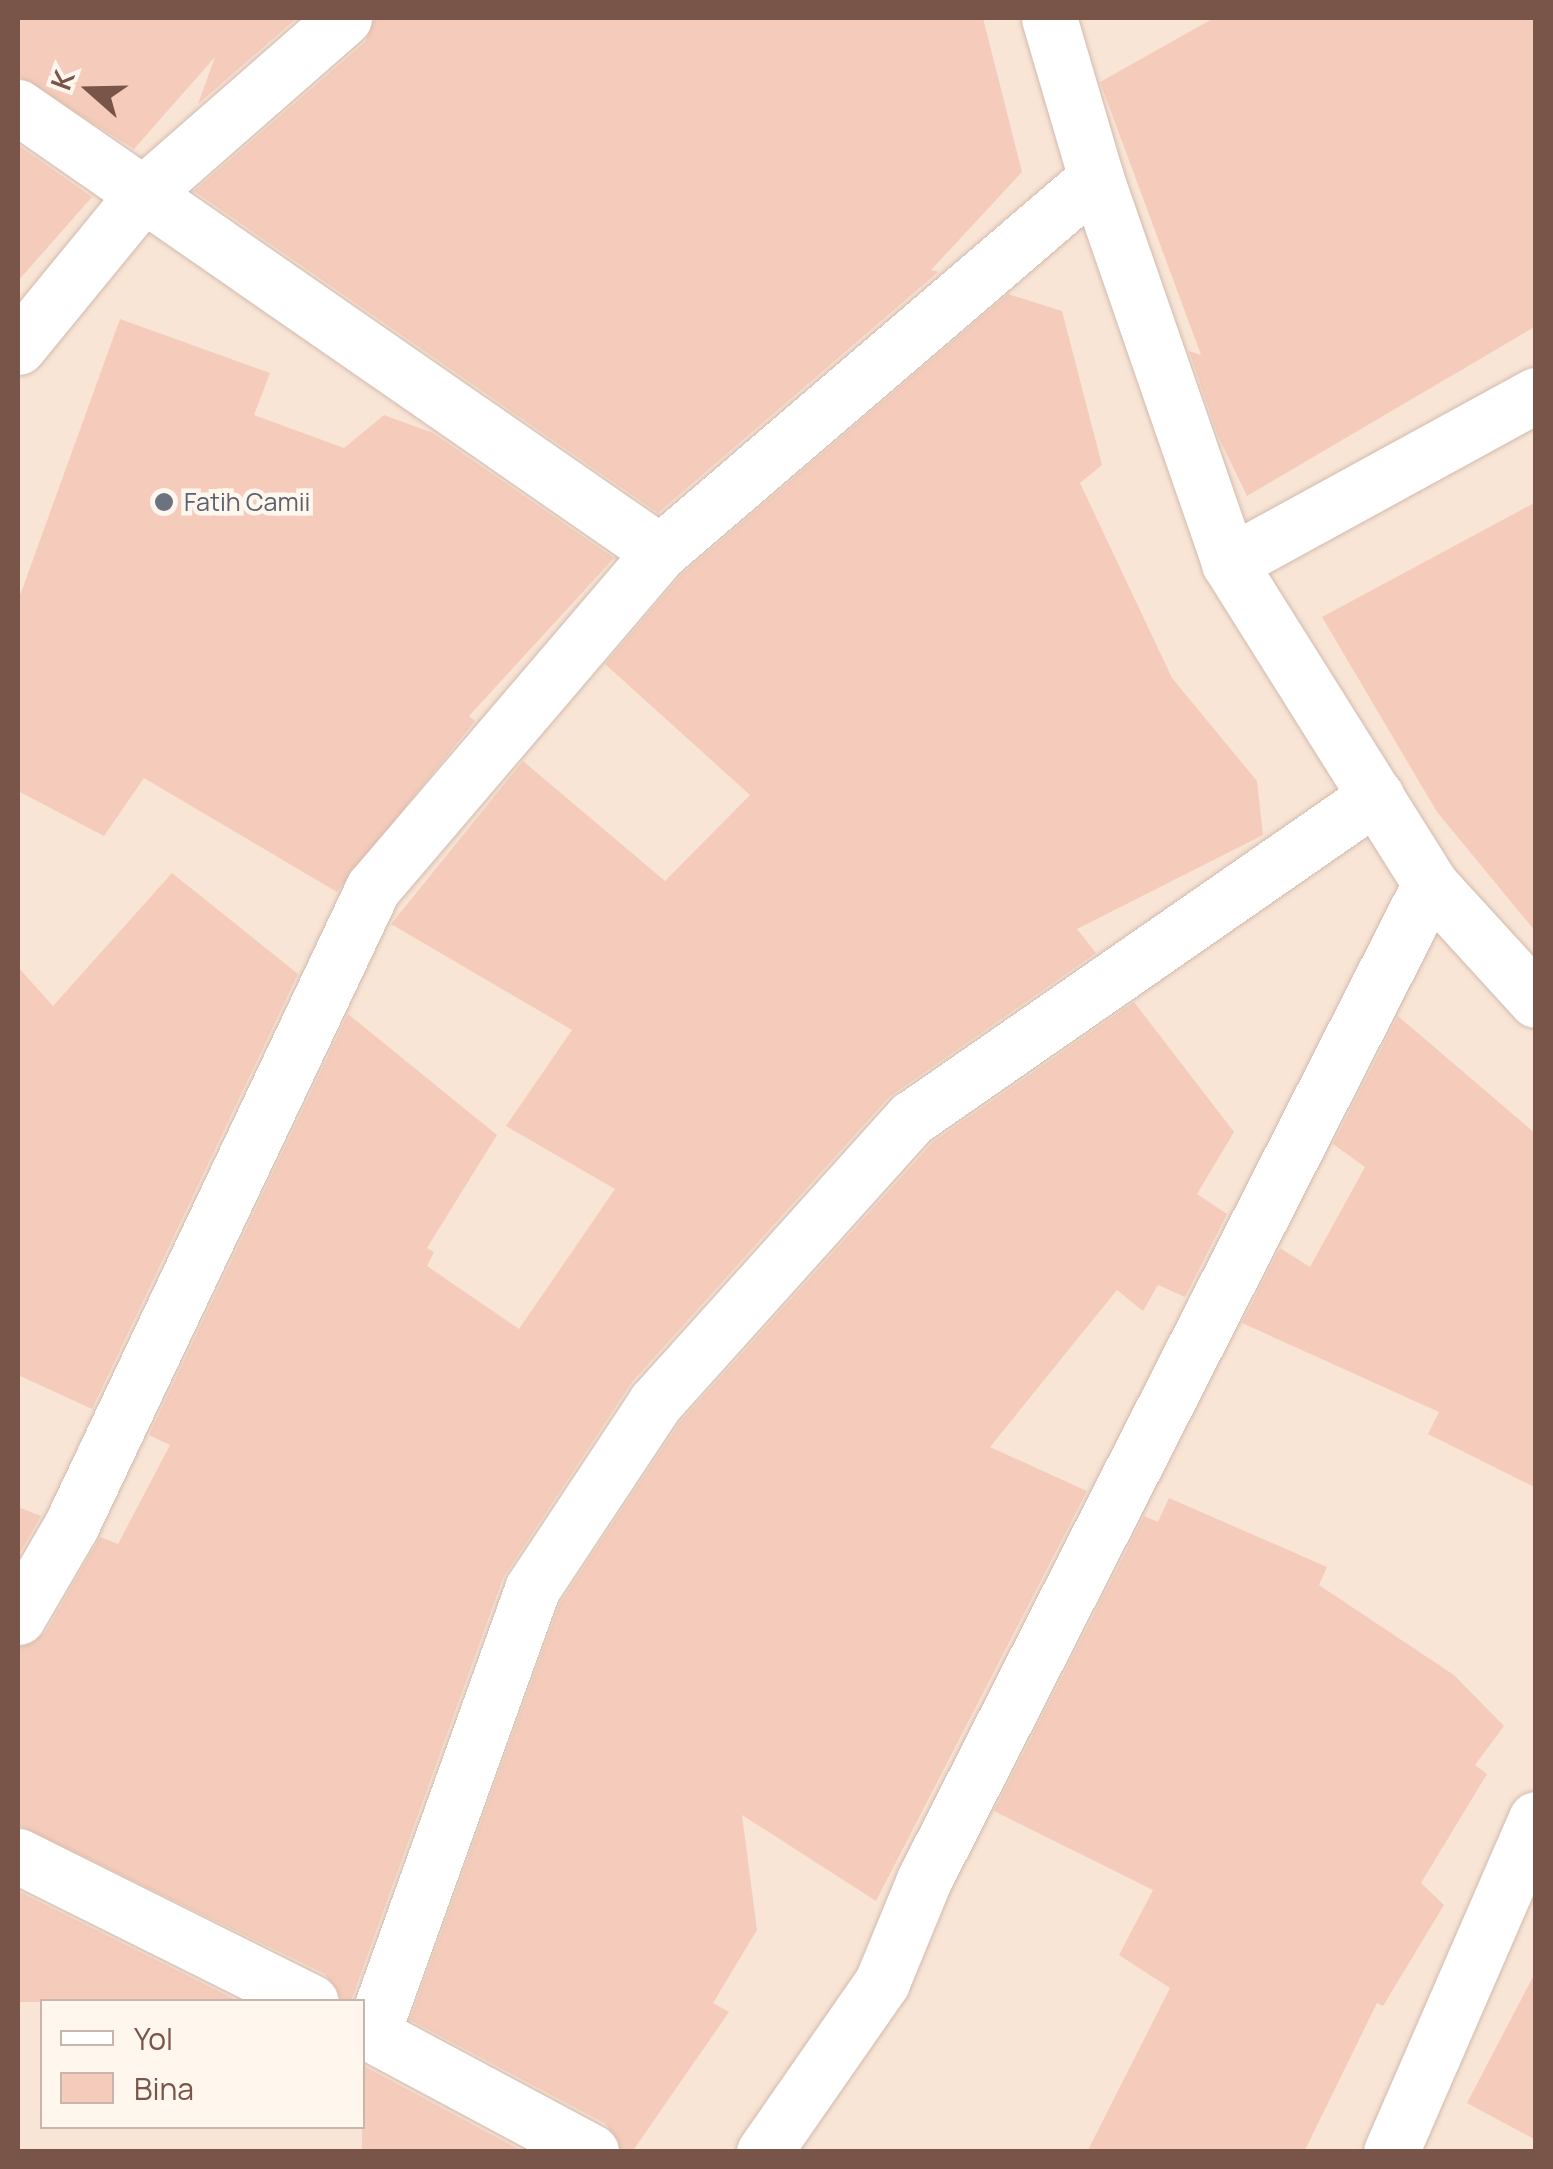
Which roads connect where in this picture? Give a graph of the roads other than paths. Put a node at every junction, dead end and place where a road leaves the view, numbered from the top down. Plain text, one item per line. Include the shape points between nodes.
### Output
1 (344, 18) edge
2 (1057, 20) edge
3 (18, 107) edge
4 (1096, 178) junction
5 (144, 194) junction
6 (18, 347) edge
7 (1536, 395) edge
8 (660, 552) junction
9 (1229, 563) junction
10 (1376, 796) junction
11 (1430, 884) junction
12 (1536, 1000) edge
13 (18, 1617) edge
14 (1536, 1819) edge
15 (18, 1856) edge
16 (304, 1999) edge
17 (367, 2032) edge
18 (591, 2152) edge
19 (764, 2152) edge
20 (1391, 2152) edge

1 - 5 street
2 - 4 street
3 - 5 street
4 - 8 street
4 - 9 street
5 - 6 street
5 - 8 street
7 - 9 street
8 - 13 street via 373,888 71,1526
9 - 10 street
10 - 11 street
10 - 17 street via 912,1118 655,1403 532,1589
11 - 12 street
11 - 19 street via 924,1880 882,1982
14 - 20 street
15 - 16 street
17 - 18 street

